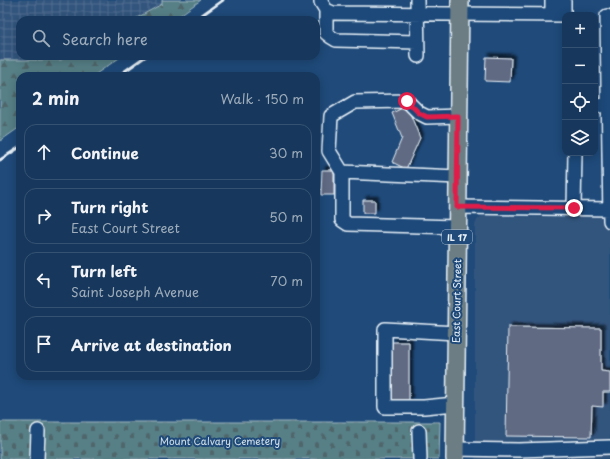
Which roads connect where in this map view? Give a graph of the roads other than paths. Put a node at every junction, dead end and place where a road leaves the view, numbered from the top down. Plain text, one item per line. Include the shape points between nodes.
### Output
1 (417, 0) edge
2 (552, 0) edge
3 (564, 0) edge
4 (323, 5) edge
5 (460, 7) edge
6 (417, 14) junction
7 (560, 15) edge
8 (604, 16) edge
9 (417, 42) junction
10 (418, 56) dead end
11 (598, 106) edge
12 (608, 106) junction
13 (458, 116) junction
14 (575, 156) edge
15 (342, 172) junction
16 (458, 177) junction
17 (457, 207) junction
18 (574, 208) junction
19 (610, 213) edge
20 (457, 227) junction
21 (456, 333) junction
22 (455, 404) junction
23 (38, 431) dead end
24 (419, 431) dead end
25 (610, 447) edge
26 (455, 454) edge
27 (501, 454) edge
28 (38, 459) edge
29 (420, 459) edge

1 - 6 street
2 - 7 street
3 - 7 street
4 - 6 street via 334,13
4 - 9 street via 326,33 336,40
5 - 6 street
5 - 7 street
5 - 13 main road, East Court Street / IL 17
6 - 9 street
8 - 12 street
9 - 10 street
11 - 12 street
12 - 19 street
13 - 15 street via 427,117 407,101 355,102 331,116 329,151
13 - 16 main road, East Court Street / IL 17
14 - 18 street
15 - 16 street
15 - 20 street via 342,220 348,224
16 - 17 main road, East Court Street / IL 17
17 - 18 street
17 - 20 main road, East Court Street / IL 17
18 - 19 street
20 - 21 main road, East Court Street / IL 17
21 - 22 main road, East Court Street / IL 17
21 - 22 street via 385,329 385,408
22 - 26 main road, East Court Street / IL 17
23 - 28 street
24 - 29 street
25 - 27 street via 519,450
26 - 27 street

